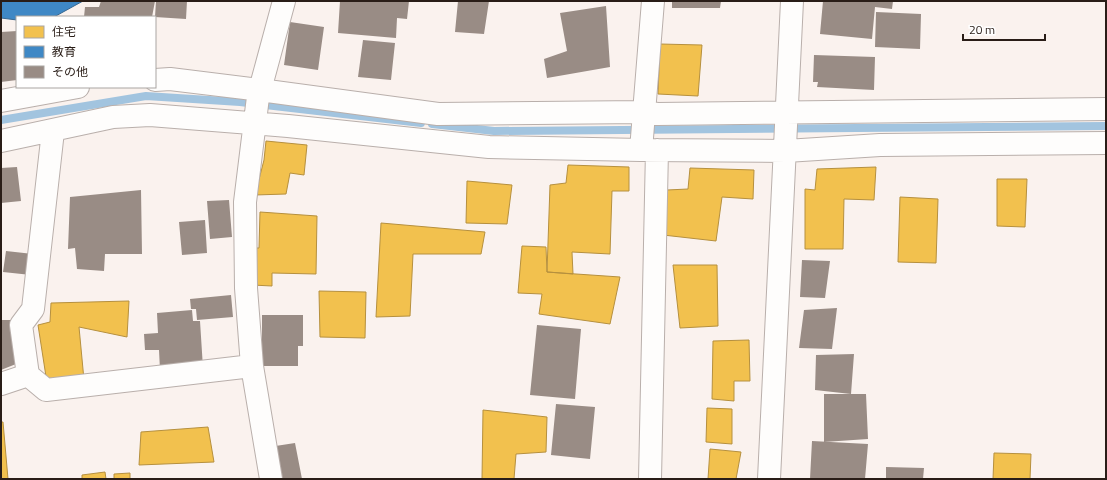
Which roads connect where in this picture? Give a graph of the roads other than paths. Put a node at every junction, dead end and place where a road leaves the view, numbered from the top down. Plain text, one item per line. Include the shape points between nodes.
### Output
1 (284, 1) edge
2 (653, 1) edge
3 (792, 1) edge
4 (156, 80) edge
5 (72, 88) edge
6 (1, 101) edge
7 (257, 106) junction
8 (1106, 109) edge
9 (53, 131) junction
10 (786, 131) junction
11 (645, 135) junction
12 (1, 141) edge
13 (1106, 143) edge
14 (247, 367) junction
15 (28, 375) junction
16 (1, 384) edge
17 (271, 479) edge
18 (650, 479) edge
19 (769, 479) edge

1 - 7 street
2 - 11 street
3 - 10 street
4 - 7 street via 170,79
5 - 6 street
7 - 9 street via 112,117
7 - 11 street via 438,114
7 - 11 street via 489,147
7 - 14 street via 245,202
8 - 10 street
9 - 12 street
9 - 15 street via 33,309 21,325
10 - 11 street
10 - 11 street via 657,114
10 - 13 street via 880,145
10 - 19 street
11 - 18 street
14 - 15 street via 46,390
14 - 17 street
15 - 16 street

